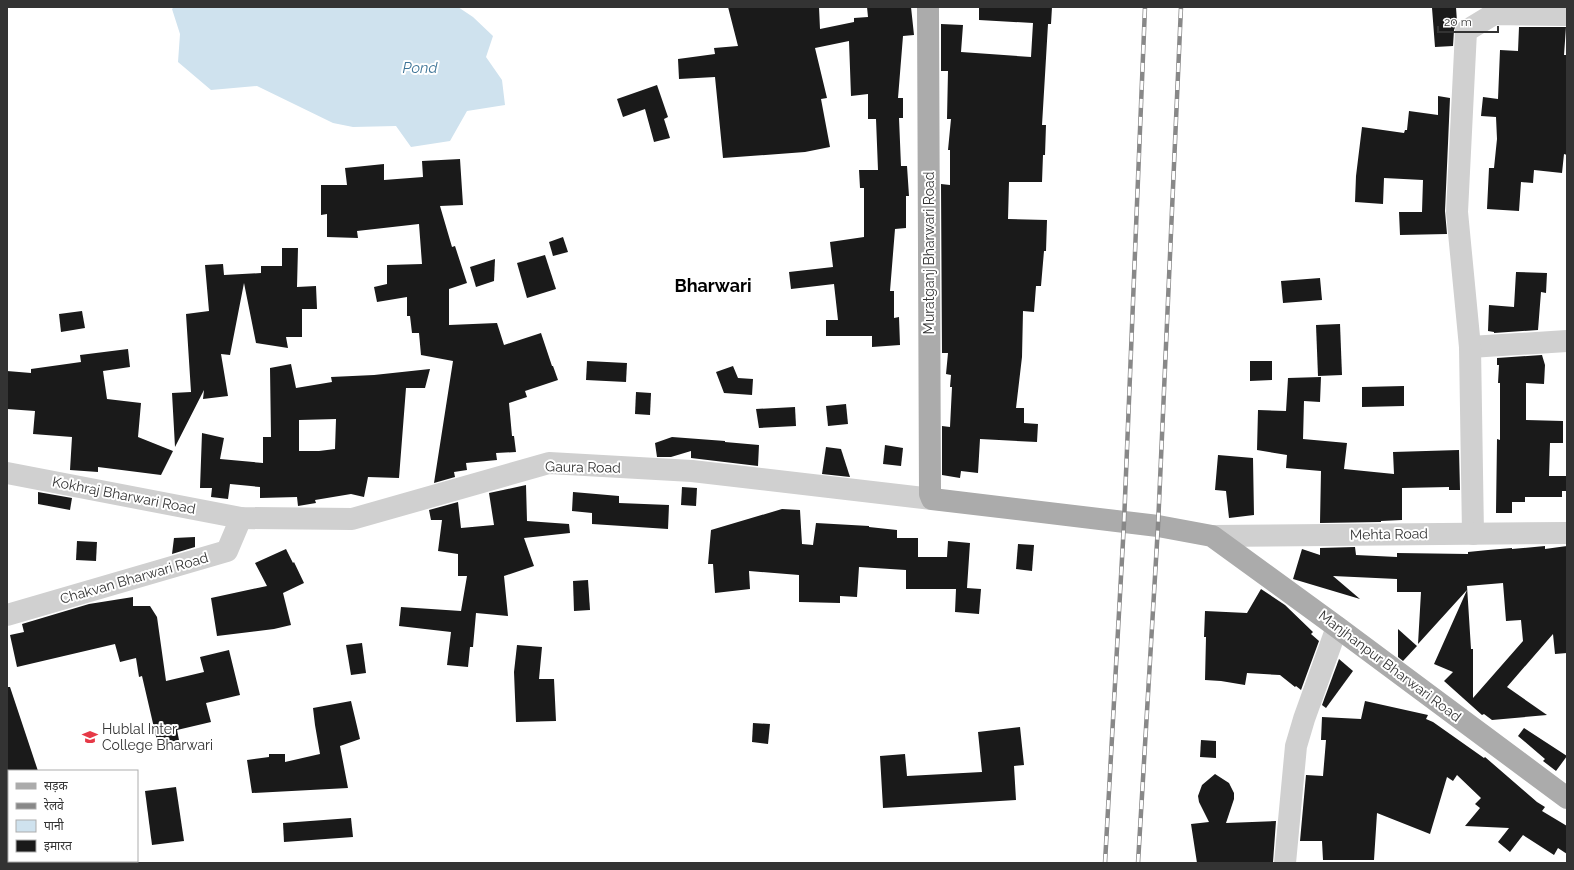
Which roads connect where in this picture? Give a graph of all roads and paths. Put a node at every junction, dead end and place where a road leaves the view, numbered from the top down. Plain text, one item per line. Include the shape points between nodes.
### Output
1 (928, 7) edge
2 (1567, 16) edge
3 (1567, 341) edge
4 (1470, 347) junction
5 (7, 473) edge
6 (932, 499) junction
7 (241, 518) junction
8 (1567, 533) edge
9 (1473, 534) junction
10 (1212, 536) junction
11 (7, 616) edge
12 (1337, 627) junction
13 (1567, 798) edge
14 (1285, 863) edge

1 - 6 main road, Muratganj Bharwari Road
2 - 4 street via 1494,14 1466,31 1457,212
3 - 4 street
4 - 9 street
5 - 7 street, Kokhraj Bharwari Road
6 - 7 street, Gaura Road via 692,471 549,463 352,519
6 - 10 main road via 1158,526
7 - 11 street, Chakvan Bharwari Road via 227,551
8 - 9 street, Mehta Road
9 - 10 street, Mehta Road
10 - 12 main road, Manjhanpur Bharwari Road
12 - 13 main road, Manjhanpur Bharwari Road
12 - 14 street via 1296,746

